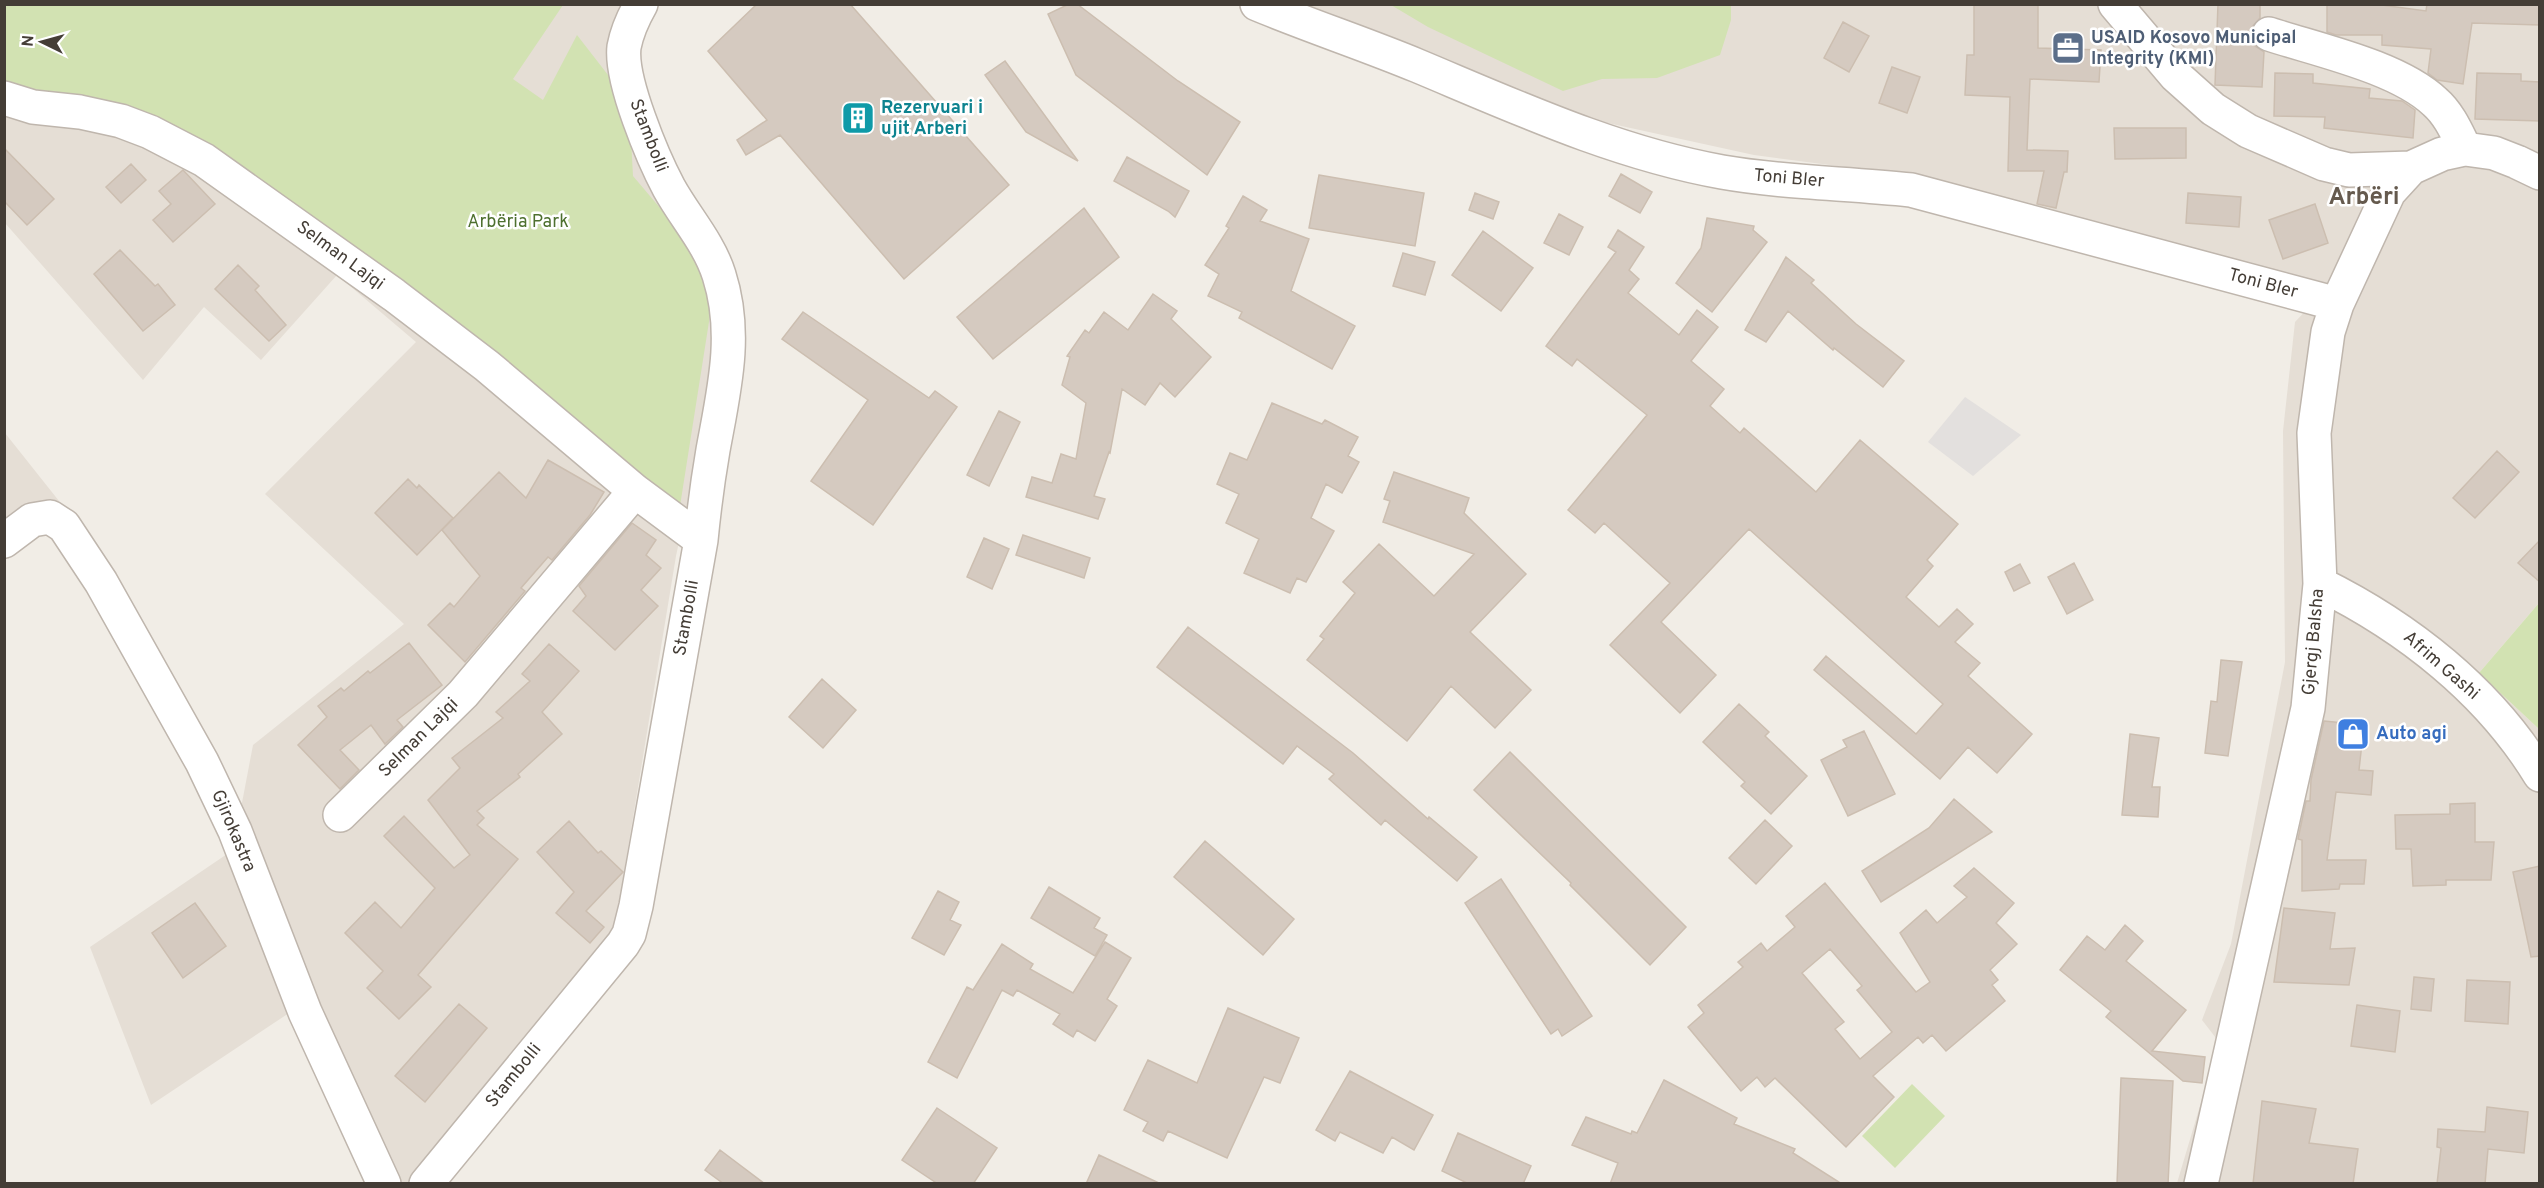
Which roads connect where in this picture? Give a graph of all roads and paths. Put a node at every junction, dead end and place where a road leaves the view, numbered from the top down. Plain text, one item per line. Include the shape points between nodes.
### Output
1 (640, 4) edge
2 (1257, 4) edge
3 (2115, 4) edge
4 (2269, 34) dead end
5 (4, 98) edge
6 (2465, 149) junction
7 (2411, 168) junction
8 (2540, 173) edge
9 (2337, 304) junction
10 (635, 492) junction
11 (701, 540) junction
12 (4, 541) edge
13 (2320, 584) junction
14 (2540, 775) edge
15 (340, 815) dead end
16 (384, 1184) edge
17 (426, 1184) edge
18 (2201, 1184) edge

1 - 11 street, Stambolli via 624,49 632,97 669,188 719,274 730,331
2 - 9 street, Toni Bler via 1555,123 1670,160 1721,172 1911,190
3 - 7 street via 2176,76 2212,109 2248,131 2324,164 2349,170
4 - 6 street via 2380,70 2417,87 2437,103
5 - 10 street, Selman Lajqi via 121,121 204,160 478,358
6 - 7 street, Gjergj Balsha
6 - 8 street, Gjergj Balsha via 2494,153
7 - 9 street, Gjergj Balsha via 2389,192
9 - 13 street, Gjergj Balsha via 2328,332 2314,433
10 - 11 street, Selman Lajqi
10 - 15 street, Selman Lajqi via 463,694
11 - 17 street, Stambolli via 629,934
12 - 16 street, Gjirokastra via 32,520 50,517 64,526 118,611 236,831 305,1012
13 - 14 street, Afrim Gashi via 2388,621 2449,670 2492,711
13 - 18 street, Gjergj Balsha via 2308,708

